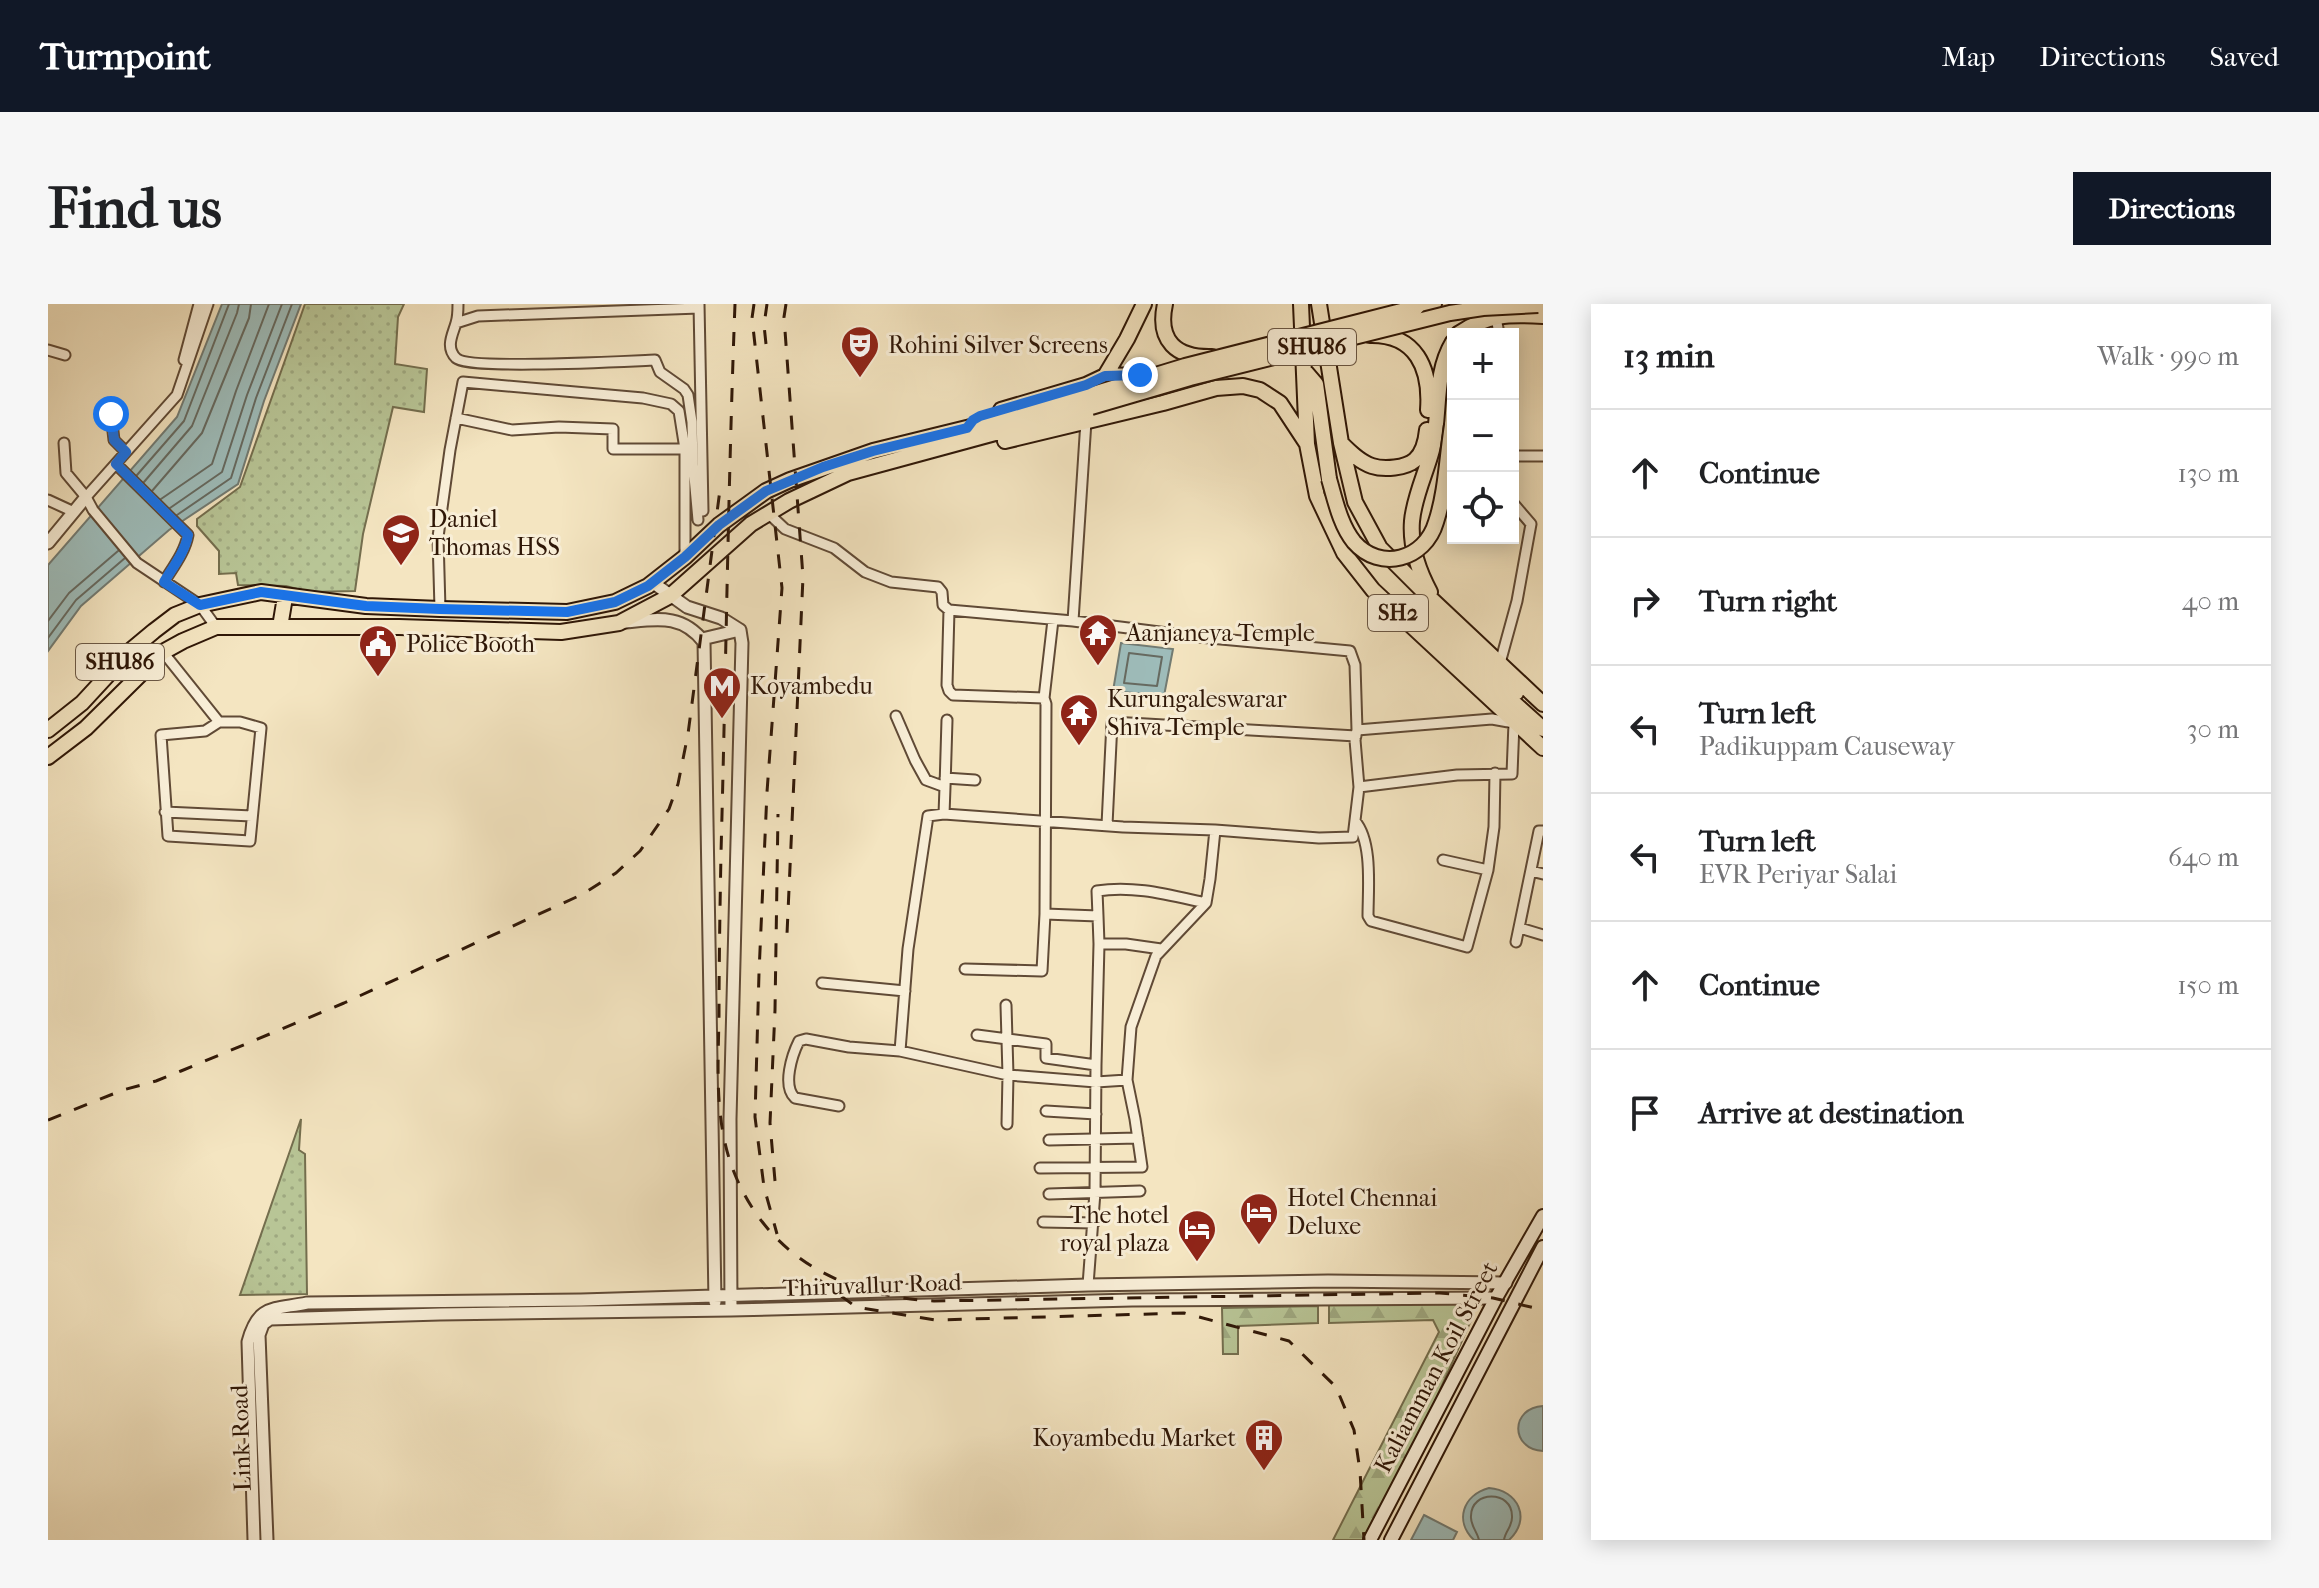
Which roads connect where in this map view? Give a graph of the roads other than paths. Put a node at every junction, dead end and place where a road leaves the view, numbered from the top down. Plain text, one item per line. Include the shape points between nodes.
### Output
1 (199, 304) edge
2 (208, 304) edge
3 (458, 304) edge
4 (1144, 304) edge
5 (1165, 304) edge
6 (1301, 304) edge
7 (1319, 304) edge
8 (1434, 304) edge
9 (699, 306) edge
10 (1421, 306) edge
11 (1543, 306) edge
12 (1543, 316) edge
13 (1496, 317) junction
14 (456, 323) junction
15 (1475, 328) edge
16 (1498, 328) edge
17 (1361, 335) junction
18 (48, 350) edge
19 (1447, 351) edge
20 (65, 355) dead end
21 (1220, 357) junction
22 (1304, 370) junction
23 (1105, 376) junction
24 (177, 395) junction
25 (1163, 403) junction
26 (111, 414) dead end
27 (456, 418) junction
28 (1086, 421) junction
29 (985, 430) junction
30 (966, 435) junction
31 (64, 443) dead end
32 (1341, 443) junction
33 (1307, 444) junction
34 (685, 449) junction
35 (126, 452) junction
36 (1447, 455) edge
37 (1519, 456) edge
38 (1543, 456) edge
39 (116, 464) junction
40 (86, 497) junction
41 (50, 504) edge
42 (1519, 510) edge
43 (74, 512) junction
44 (769, 514) junction
45 (48, 543) edge
46 (685, 557) junction
47 (689, 579) junction
48 (164, 582) junction
49 (652, 582) junction
50 (670, 596) junction
51 (285, 597) junction
52 (1430, 599) junction
53 (200, 605) junction
54 (687, 607) junction
55 (440, 609) junction
56 (949, 610) junction
57 (1402, 617) junction
58 (1053, 620) junction
59 (1073, 621) junction
60 (619, 623) junction
61 (1432, 623) junction
62 (216, 627) junction
63 (280, 627) junction
64 (740, 630) junction
65 (702, 639) junction
66 (163, 652) junction
67 (1500, 663) junction
68 (1044, 698) junction
69 (1543, 704) edge
70 (896, 716) dead end
71 (1543, 717) edge
72 (947, 720) dead end
73 (219, 722) junction
74 (1514, 723) junction
75 (1543, 729) edge
76 (48, 730) edge
77 (1356, 733) junction
78 (1543, 748) edge
79 (48, 757) edge
80 (1495, 773) junction
81 (975, 780) dead end
82 (945, 782) junction
83 (1359, 787) junction
84 (165, 812) junction
85 (944, 814) junction
86 (252, 816) junction
87 (1047, 821) junction
88 (1355, 821) junction
89 (1107, 825) junction
90 (1215, 830) junction
91 (1543, 831) edge
92 (1443, 860) dead end
93 (1488, 870) junction
94 (1531, 871) junction
95 (1543, 874) edge
96 (1206, 903) junction
97 (1045, 914) junction
98 (1098, 916) junction
99 (1520, 928) junction
100 (1543, 935) edge
101 (1516, 942) dead end
102 (1099, 944) junction
103 (1161, 949) junction
104 (965, 969) dead end
105 (822, 983) dead end
106 (905, 991) junction
107 (1006, 1005) dead end
108 (977, 1035) dead end
109 (1006, 1040) junction
110 (900, 1051) junction
111 (1096, 1065) junction
112 (1008, 1075) junction
113 (1127, 1080) junction
114 (1096, 1082) junction
115 (839, 1106) dead end
116 (1046, 1111) dead end
117 (1096, 1114) junction
118 (1007, 1124) dead end
119 (1138, 1138) junction
120 (1049, 1140) dead end
121 (1095, 1140) junction
122 (1040, 1168) dead end
123 (1095, 1168) junction
124 (1140, 1191) dead end
125 (1095, 1192) junction
126 (1049, 1194) dead end
127 (1543, 1216) edge
128 (1043, 1222) dead end
129 (1094, 1223) junction
130 (1543, 1247) edge
131 (1506, 1283) junction
132 (1088, 1285) junction
133 (730, 1294) junction
134 (715, 1296) junction
135 (1496, 1298) junction
136 (731, 1310) junction
137 (715, 1311) junction
138 (259, 1335) joint
139 (254, 1540) edge
140 (267, 1540) edge
141 (1370, 1540) edge
142 (1391, 1540) edge

1 - 24 street
2 - 24 street
3 - 14 street
4 - 23 main road
5 - 21 main road, bridge via 1163,330 1176,350
6 - 22 main road, SH2
7 - 32 main road, SH2
8 - 10 main road, SHU86
9 - 14 street via 478,316
9 - 14 street via 701,517 688,395 660,372 655,360 464,363 451,348
10 - 21 main road, SHU86, bridge
11 - 17 main road, SHU86, bridge via 1450,313
12 - 13 main road
13 - 15 main road
13 - 16 street
17 - 29 main road, SHU86, bridge
17 - 32 main road, bridge via 1392,337 1415,352 1429,395 1425,442 1416,459 1401,466 1373,467
18 - 20 street
19 - 52 main road via 1433,448 1412,521 1417,565
21 - 29 main road, SHU86, bridge
22 - 33 main road, SH2
22 - 36 main road, bridge via 1316,384 1329,479 1339,512 1352,540 1368,554 1405,558 1419,550 1436,523
23 - 25 main road via 1145,376
23 - 30 main road via 980,416
24 - 35 street
25 - 28 main road
25 - 33 main road via 1216,388 1260,390 1280,403
26 - 35 street via 114,440
27 - 34 street via 512,430 613,429 613,449
27 - 34 street via 463,382 643,398 679,411
27 - 55 street via 438,537
28 - 30 main road via 988,445
28 - 59 street
29 - 30 main road, SHU86
30 - 44 main road, SHU86 via 848,473
30 - 46 main road, SHU86 via 873,451 790,480 719,525
31 - 40 street via 66,473
32 - 52 main road, SH2 via 1355,502 1380,548
33 - 57 main road, SH2 via 1317,496 1344,553
34 - 46 street
35 - 39 street
37 - 38 street
39 - 40 street
39 - 48 street via 186,532 188,538
40 - 43 street
40 - 48 street via 137,563
41 - 43 street
42 - 67 street via 1531,524
43 - 45 street
44 - 47 main road, SHU86
44 - 56 street via 785,529 834,548 865,572 891,582 938,587
46 - 49 main road, SHU86
47 - 50 main road, SHU86
47 - 54 street
48 - 53 street
49 - 50 street
49 - 55 main road, SHU86 via 615,602 567,612
50 - 54 street
50 - 60 main road, SHU86
51 - 53 main road, SHU86 via 261,592
51 - 55 main road, SHU86
51 - 63 main road
52 - 61 main road
52 - 67 main road, SH2
53 - 62 street
53 - 76 main road, SHU86 via 154,631
54 - 64 street
56 - 58 street
56 - 68 street via 949,691 958,696
57 - 61 main road
57 - 74 main road, SH2
58 - 59 street
58 - 68 street
59 - 77 street via 1350,651
60 - 63 main road, SHU86 via 561,632
60 - 65 street via 665,619 686,624
61 - 71 main road
61 - 75 main road
62 - 63 main road, SHU86
62 - 66 main road, SHU86
64 - 65 street
64 - 133 street
65 - 134 street
66 - 73 street
66 - 79 main road, SHU86 via 86,728
67 - 69 main road, SH2
68 - 87 street
70 - 82 street via 926,780
72 - 82 street
73 - 84 street via 205,731 161,735
73 - 86 street via 261,728
74 - 77 street via 1492,719
74 - 78 main road, SH2
74 - 80 street via 1512,774
77 - 83 street
77 - 89 street via 1112,722
80 - 83 street
80 - 93 street
81 - 82 street
82 - 85 street
83 - 88 street
84 - 86 street
84 - 86 street via 169,837 248,842
85 - 87 street
85 - 106 street via 928,816
87 - 89 street
87 - 97 street
88 - 90 street via 1353,837
88 - 93 street via 1364,836 1371,921 1467,947
89 - 90 street
90 - 96 street
91 - 94 street
92 - 93 street
94 - 95 street
94 - 99 street
96 - 98 street via 1131,888 1108,889 1097,891
96 - 103 street
97 - 98 street
97 - 104 street via 1042,971
98 - 102 street
99 - 100 street
99 - 101 street
102 - 103 street
102 - 111 street
103 - 113 street via 1131,1027
105 - 106 street
106 - 110 street
107 - 109 street
108 - 109 street
109 - 111 street via 1046,1044 1046,1058
109 - 112 street
110 - 112 street
110 - 115 street via 799,1041 790,1095
111 - 114 street
112 - 114 street
112 - 118 street
113 - 114 street
113 - 119 street
114 - 117 street
116 - 117 street
117 - 121 street
119 - 121 street
119 - 123 street via 1142,1167
120 - 121 street
121 - 123 street
122 - 123 street
123 - 125 street
124 - 125 street
125 - 126 street
125 - 129 street
127 - 131 main road, Kaliamman Koil Street
128 - 129 street
129 - 132 street
130 - 142 main road, Kaliamman Koil Street
131 - 132 street
131 - 135 main road, Kaliamman Koil Street
132 - 133 street
133 - 134 street
133 - 136 street
134 - 137 street
134 - 139 street via 307,1303 263,1312 248,1342
135 - 136 street, Thiruvallur Road
135 - 141 main road, Kaliamman Koil Street
136 - 137 street, Thiruvallur Road
137 - 138 street, Thiruvallur Road via 283,1317 266,1321
138 - 140 street, Link Road

